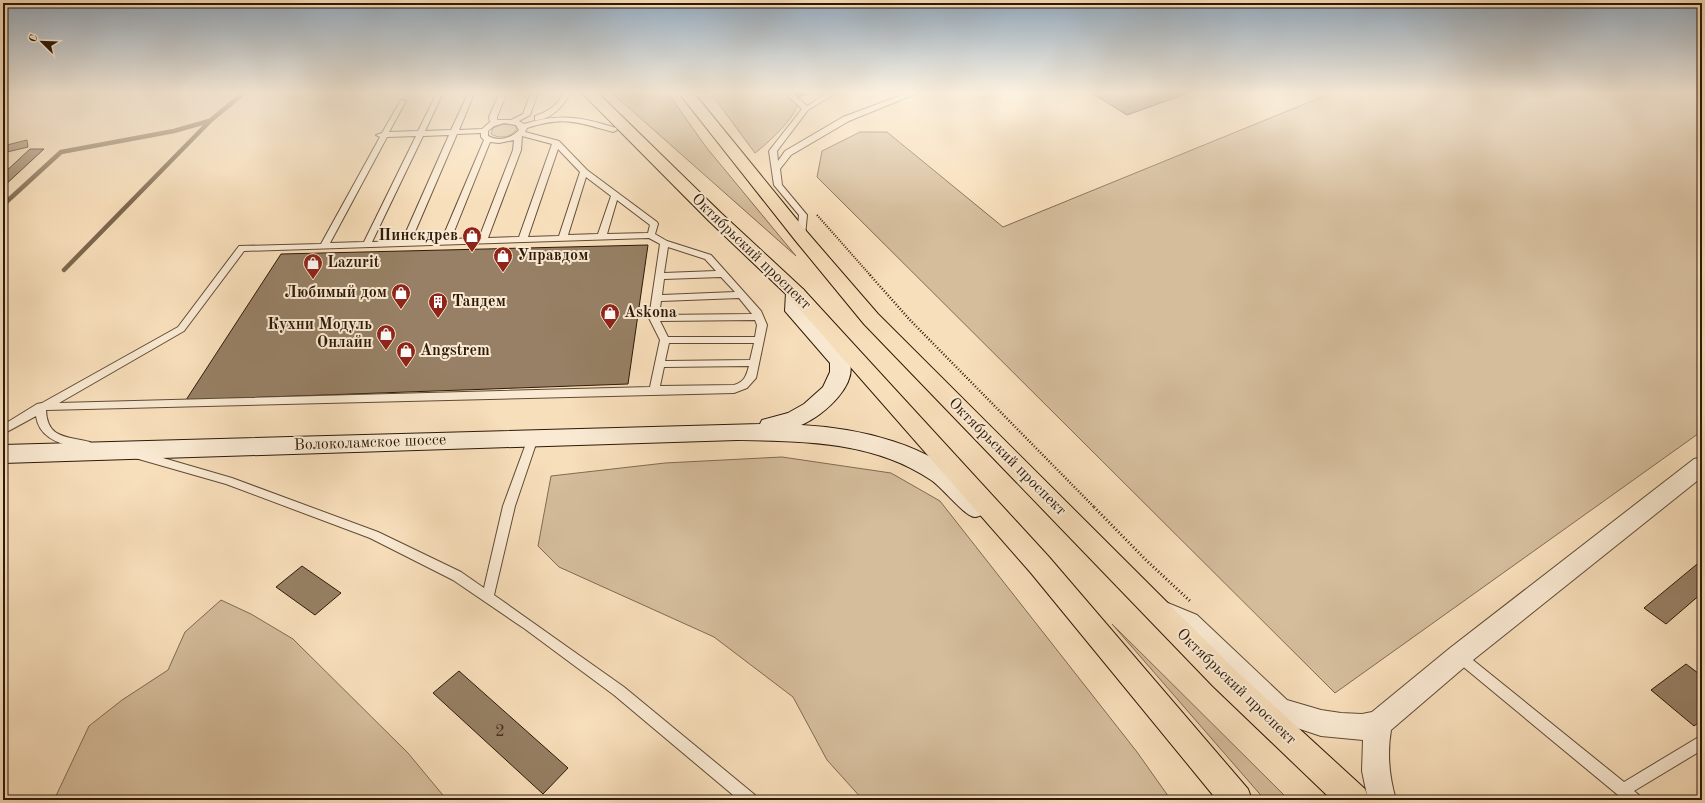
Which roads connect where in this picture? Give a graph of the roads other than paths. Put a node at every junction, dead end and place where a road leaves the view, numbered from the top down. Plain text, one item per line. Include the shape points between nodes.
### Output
1 (385, 129) edge
2 (421, 129) edge
3 (490, 129) edge
4 (517, 129) edge
5 (519, 129) edge
6 (523, 129) edge
7 (626, 129) edge
8 (715, 129) edge
9 (790, 129) edge
10 (828, 129) edge
11 (613, 130) edge
12 (455, 132) junction
13 (419, 133) junction
14 (381, 135) junction
15 (486, 135) junction
16 (556, 143) junction
17 (647, 150) junction
18 (776, 169) junction
19 (584, 172) junction
20 (615, 195) junction
21 (652, 235) junction
22 (602, 236) junction
23 (801, 236) junction
24 (563, 237) junction
25 (523, 238) junction
26 (483, 240) junction
27 (446, 241) junction
28 (406, 242) junction
29 (664, 243) junction
30 (367, 244) junction
31 (324, 246) junction
32 (723, 274) junction
33 (659, 276) junction
34 (796, 293) junction
35 (742, 295) junction
36 (656, 298) junction
37 (758, 317) junction
38 (654, 318) junction
39 (664, 340) junction
40 (759, 340) junction
41 (754, 363) junction
42 (660, 364) junction
43 (654, 390) junction
44 (41, 407) junction
45 (3, 430) edge
46 (737, 432) junction
47 (533, 438) junction
48 (121, 451) junction
49 (3, 454) edge
50 (1702, 465) edge
51 (1040, 565) junction
52 (488, 597) junction
53 (1157, 610) junction
54 (1459, 656) junction
55 (1379, 723) junction
56 (1702, 742) edge
57 (1622, 790) junction
58 (750, 800) edge
59 (1237, 800) edge
60 (1354, 800) edge
61 (1382, 800) edge
62 (1634, 800) edge

1 - 14 lane
2 - 13 lane
3 - 15 lane
4 - 15 lane via 502,140
5 - 26 lane via 517,150
6 - 16 lane
7 - 17 main road, Октябрьский проспект
8 - 23 main road, Октябрьский проспект
9 - 18 lane via 773,151
10 - 18 lane via 788,153
11 - 17 main road via 621,138
12 - 13 lane
12 - 15 lane
12 - 28 lane
13 - 14 lane
13 - 30 lane
14 - 31 lane
15 - 27 lane
16 - 19 lane
16 - 25 lane
17 - 34 main road, Октябрьский проспект
18 - 23 lane via 778,185 803,215
19 - 20 lane
19 - 24 lane
20 - 21 lane via 654,224
20 - 22 lane
21 - 22 lane
21 - 29 lane
22 - 24 lane
23 - 53 main road, Октябрьский проспект via 871,319
24 - 25 lane
25 - 26 lane
26 - 27 lane
27 - 28 lane
28 - 30 lane
29 - 32 lane via 708,257
29 - 33 lane
30 - 31 lane
31 - 44 lane via 242,248 181,329
32 - 33 lane
32 - 35 lane
33 - 36 lane
34 - 46 main road, Волоколамское шоссе via 795,311 840,361 839,379 826,398 804,415 776,425
34 - 51 main road, Октябрьский проспект
35 - 36 lane
35 - 37 lane
36 - 38 lane
37 - 38 lane
37 - 40 lane via 762,325
38 - 39 lane
39 - 40 lane
39 - 42 lane
40 - 41 lane
41 - 42 lane
41 - 43 lane via 751,378 744,386 734,389
42 - 43 lane
43 - 44 lane
44 - 45 lane
44 - 48 lane via 40,417 46,432 64,441
46 - 47 main road, Волоколамское шоссе
46 - 51 main road, Волоколамское шоссе via 804,433 843,437 868,442 899,453 934,470 949,481 1000,535
47 - 48 main road, Волоколамское шоссе
47 - 52 lane via 509,506
48 - 49 main road, Волоколамское шоссе
48 - 52 lane via 228,481 374,535 457,576
50 - 54 street
51 - 59 main road, Октябрьский проспект
52 - 58 lane via 619,691
53 - 55 street via 1188,622 1279,710 1321,723 1341,726 1362,727
53 - 60 main road, Октябрьский проспект via 1223,677
54 - 55 street
54 - 57 lane
55 - 61 street via 1374,769
56 - 57 lane
57 - 62 lane

